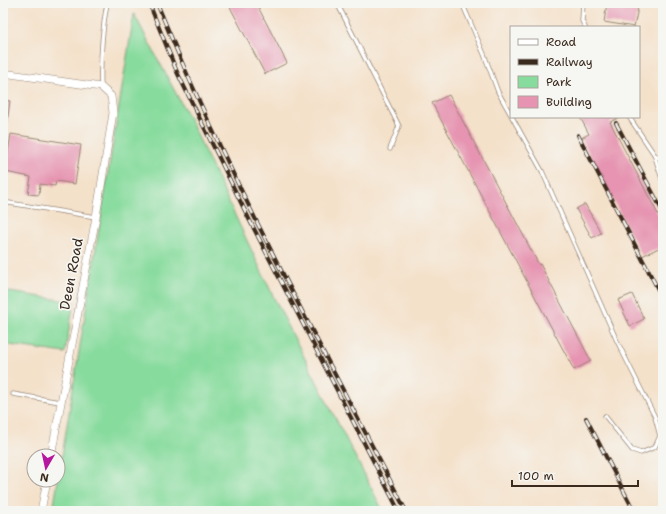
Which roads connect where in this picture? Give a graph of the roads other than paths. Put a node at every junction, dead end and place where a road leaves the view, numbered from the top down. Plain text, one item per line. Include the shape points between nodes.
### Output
1 (107, 3) edge
2 (337, 3) edge
3 (462, 3) edge
4 (583, 3) edge
5 (584, 26) edge
6 (3, 73) edge
7 (101, 87) junction
8 (510, 114) edge
9 (512, 118) edge
10 (629, 118) edge
11 (390, 149) dead end
12 (654, 154) junction
13 (663, 160) edge
14 (663, 182) edge
15 (3, 202) edge
16 (96, 217) junction
17 (13, 394) dead end
18 (60, 402) junction
19 (604, 416) dead end
20 (52, 448) edge
21 (45, 488) edge
22 (41, 511) edge

1 - 7 lane via 100,60
2 - 11 lane via 399,126
3 - 8 lane via 498,92
4 - 5 lane via 582,21
6 - 7 street
7 - 16 street, Deen Road via 111,96 112,113
9 - 19 lane via 542,171 618,341 655,416 660,436 655,447 641,453 632,450
10 - 12 lane
12 - 13 lane
12 - 14 lane
15 - 16 lane
16 - 18 street, Deen Road
17 - 18 lane
18 - 20 street, Deen Road
21 - 22 street

